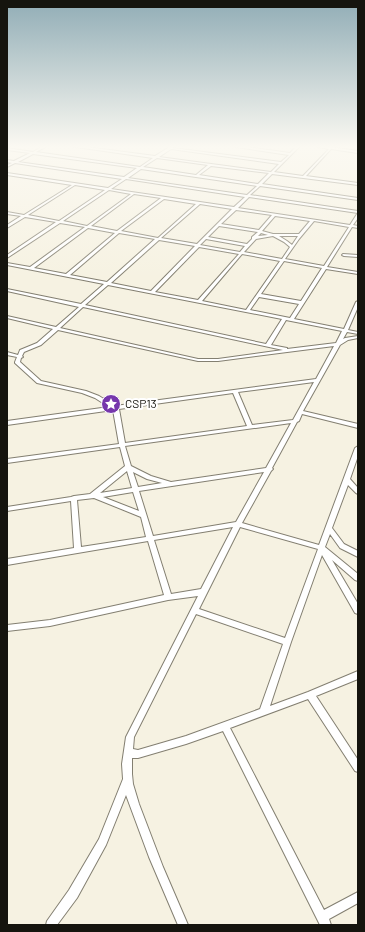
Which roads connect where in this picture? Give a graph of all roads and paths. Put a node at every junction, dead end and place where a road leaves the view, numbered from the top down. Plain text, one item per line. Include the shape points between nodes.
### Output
1 (66, 189) edge
2 (107, 189) edge
3 (110, 189) edge
4 (198, 189) edge
5 (254, 189) edge
6 (295, 189) edge
7 (134, 193) junction
8 (247, 197) junction
9 (163, 198) junction
10 (358, 199) edge
11 (199, 203) junction
12 (234, 209) junction
13 (7, 213) edge
14 (358, 214) edge
15 (274, 215) junction
16 (25, 216) junction
17 (313, 220) junction
18 (60, 222) junction
19 (218, 225) junction
20 (351, 226) junction
21 (7, 227) edge
22 (89, 227) junction
23 (358, 227) edge
24 (118, 232) junction
25 (258, 232) junction
26 (274, 235) junction
27 (300, 235) junction
28 (205, 238) junction
29 (253, 238) junction
30 (157, 239) junction
31 (247, 245) junction
32 (197, 246) junction
33 (292, 247) junction
34 (240, 253) junction
35 (344, 255) dead end
36 (358, 256) edge
37 (7, 257) edge
38 (283, 260) junction
39 (7, 264) edge
40 (325, 267) junction
41 (30, 269) junction
42 (358, 273) edge
43 (67, 276) junction
44 (107, 284) junction
45 (7, 290) edge
46 (151, 293) junction
47 (258, 295) junction
48 (199, 302) junction
49 (358, 302) edge
50 (302, 303) junction
51 (83, 306) junction
52 (247, 311) junction
53 (7, 317) edge
54 (284, 318) junction
55 (291, 320) junction
56 (57, 328) junction
57 (346, 331) junction
58 (358, 334) edge
59 (358, 337) edge
60 (338, 344) junction
61 (268, 345) junction
62 (290, 350) junction
63 (7, 353) edge
64 (21, 357) junction
65 (7, 358) edge
66 (318, 380) junction
67 (234, 391) junction
68 (116, 408) junction
69 (301, 412) junction
70 (296, 421) junction
71 (7, 423) edge
72 (358, 426) edge
73 (250, 427) junction
74 (122, 445) junction
75 (358, 448) edge
76 (7, 461) edge
77 (128, 467) junction
78 (270, 469) junction
79 (347, 480) junction
80 (173, 484) junction
81 (136, 489) junction
82 (358, 492) edge
83 (93, 495) junction
84 (74, 498) junction
85 (7, 509) edge
86 (144, 516) junction
87 (238, 524) junction
88 (329, 528) junction
89 (151, 538) junction
90 (322, 548) junction
91 (78, 550) junction
92 (358, 554) edge
93 (7, 562) edge
94 (358, 578) edge
95 (202, 592) junction
96 (168, 597) junction
97 (194, 610) junction
98 (358, 611) edge
99 (7, 628) edge
100 (287, 642) junction
101 (358, 674) edge
102 (310, 694) junction
103 (264, 711) junction
104 (225, 726) junction
105 (128, 753) junction
106 (358, 768) edge
107 (127, 781) junction
108 (358, 897) edge
109 (324, 921) edge
110 (50, 925) edge
111 (183, 925) edge

1 - 16 street
2 - 18 street
3 - 7 street
4 - 8 street
5 - 8 street
6 - 10 street
7 - 9 street
7 - 22 street
8 - 12 street
8 - 14 street
9 - 11 street
9 - 24 street
11 - 12 street
11 - 30 street
12 - 15 street
12 - 19 street
13 - 16 street
14 - 20 street
15 - 17 street
15 - 25 street
16 - 18 street
16 - 21 street
17 - 20 street
17 - 27 street
18 - 22 street
18 - 37 street
19 - 25 street
19 - 28 street
20 - 23 street
20 - 40 street
22 - 24 street
22 - 41 street
24 - 30 street
24 - 43 street
25 - 26 street
25 - 29 street
26 - 27 street
26 - 29 street
26 - 33 street
27 - 33 street
28 - 31 street
28 - 32 street
29 - 31 street
30 - 32 street
30 - 44 street
31 - 34 street
32 - 34 street
32 - 46 street
33 - 38 street
34 - 38 street
34 - 48 street
35 - 36 street
38 - 40 street
38 - 47 street
39 - 41 street
40 - 42 street
40 - 50 street
41 - 43 street
43 - 44 street
44 - 46 street
44 - 51 street
45 - 51 street
46 - 48 street
47 - 50 street
47 - 52 street
48 - 52 street
49 - 57 street
50 - 55 street
51 - 56 street
51 - 61 street
52 - 54 street
53 - 56 street
54 - 55 street
54 - 61 street
55 - 57 street
56 - 62 street via 198,360 218,360
56 - 64 street via 39,344 22,351
57 - 58 street
57 - 60 street
59 - 60 street
60 - 62 street
60 - 66 street
61 - 62 street
63 - 64 street
64 - 65 street
64 - 68 street via 17,362 40,382 84,392
66 - 67 street
66 - 69 street
67 - 68 street
67 - 73 street
68 - 71 street
68 - 74 street
69 - 70 street
69 - 72 street
70 - 73 street
70 - 78 street
73 - 74 street
74 - 76 street
74 - 77 street
75 - 79 street
77 - 80 street via 149,478
77 - 81 street
77 - 83 street
78 - 80 street
78 - 87 street
79 - 82 street
79 - 88 street
80 - 81 street
81 - 83 street
81 - 86 street
83 - 84 street
83 - 86 street
84 - 85 street
84 - 91 street
86 - 89 street
87 - 89 street
87 - 90 street
87 - 95 street
88 - 90 street
88 - 92 street via 342,546
89 - 91 street
89 - 96 street
90 - 94 street
90 - 98 street
90 - 100 street
91 - 93 street
95 - 96 street
95 - 97 street
96 - 99 street via 50,623
97 - 100 street
97 - 105 street via 130,737
100 - 103 street
101 - 102 street
102 - 103 street
102 - 106 street
103 - 104 street
104 - 105 street via 138,754
104 - 109 street
105 - 107 street
107 - 110 street via 103,842 73,894
107 - 111 street via 130,796 158,868
108 - 109 street

